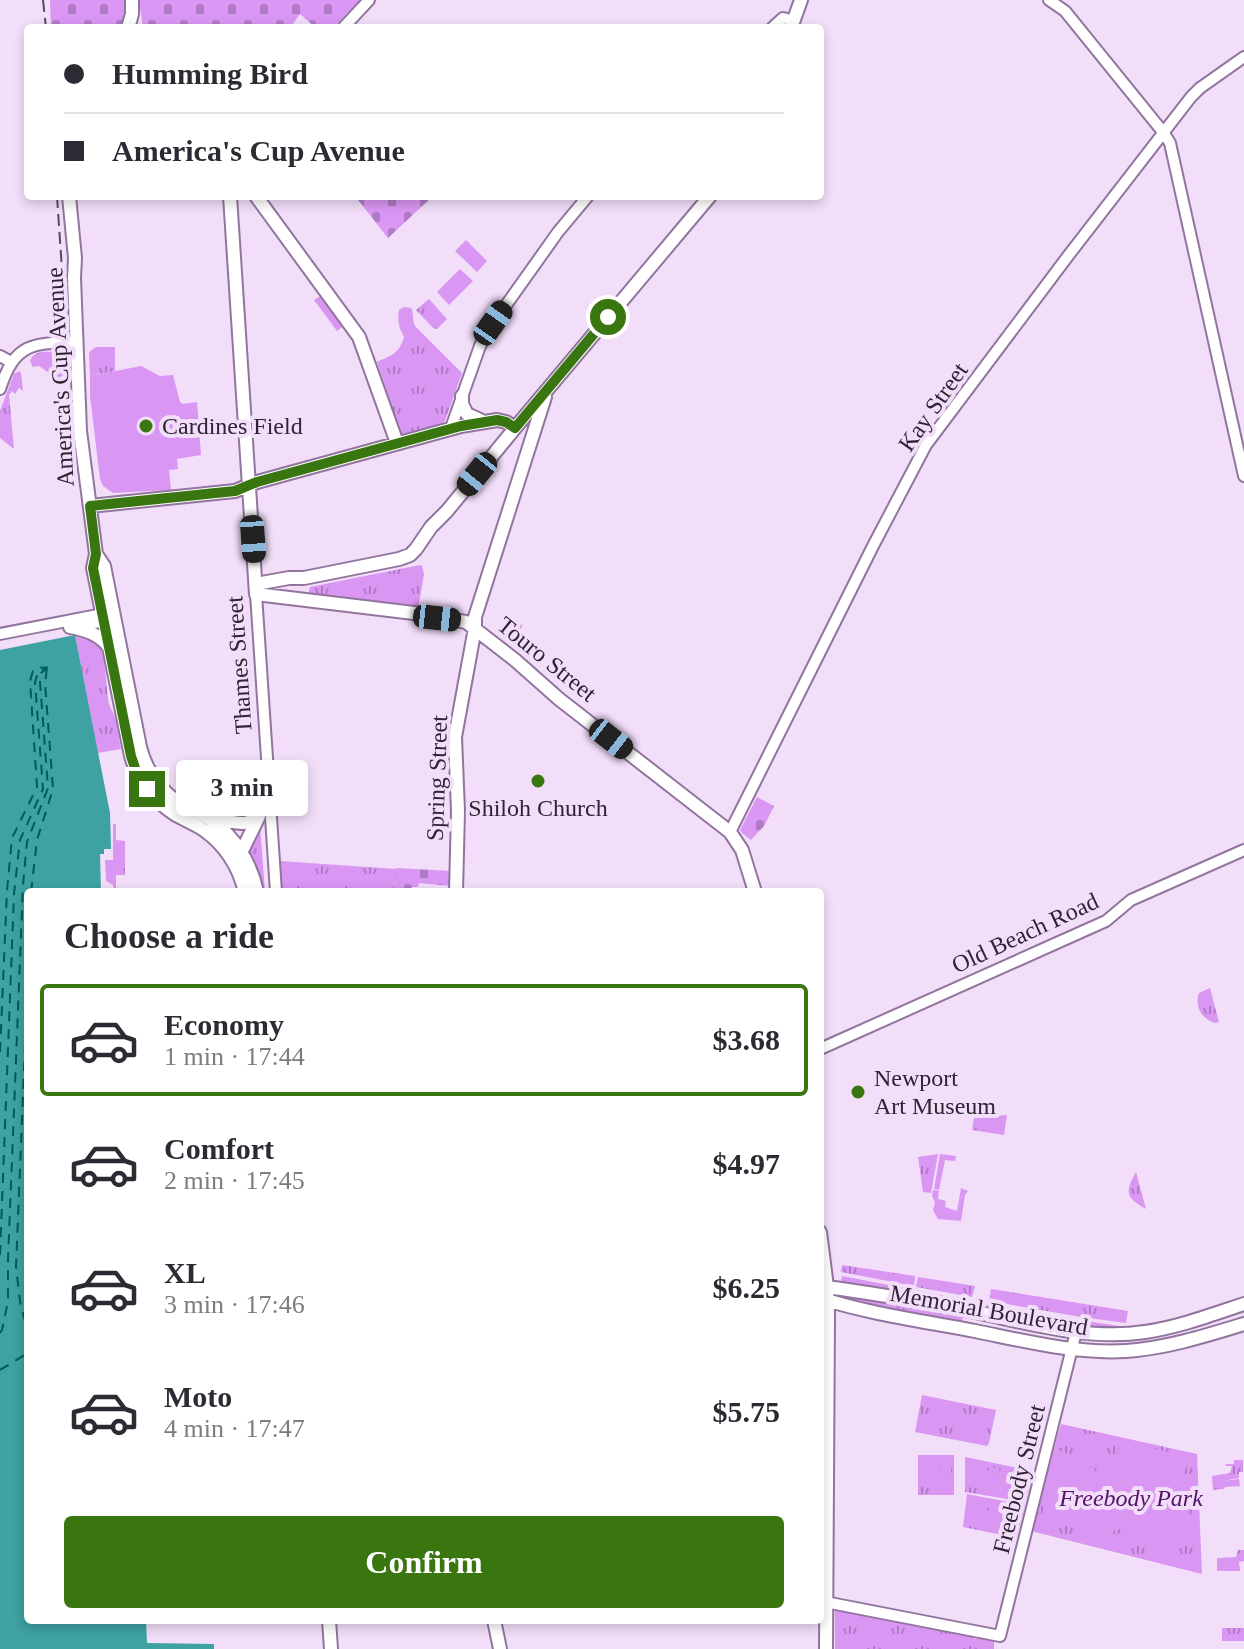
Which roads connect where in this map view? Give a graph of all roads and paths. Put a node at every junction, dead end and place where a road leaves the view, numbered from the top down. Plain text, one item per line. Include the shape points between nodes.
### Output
1 (132, 0) edge
2 (369, 0) edge
3 (801, 0) edge
4 (1049, 0) edge
5 (129, 24) edge
6 (347, 24) edge
7 (792, 24) edge
8 (1244, 57) edge
9 (1163, 132) junction
10 (69, 200) edge
11 (230, 200) edge
12 (259, 200) edge
13 (585, 200) edge
14 (707, 200) edge
15 (77, 342) junction
16 (0, 356) edge
17 (11, 362) junction
18 (0, 389) edge
19 (547, 390) junction
20 (462, 396) junction
21 (486, 421) junction
22 (451, 428) junction
23 (515, 428) junction
24 (397, 443) junction
25 (1244, 476) edge
26 (249, 486) junction
27 (90, 506) junction
28 (304, 578) junction
29 (256, 589) junction
30 (301, 599) junction
31 (108, 617) junction
32 (52, 624) junction
33 (70, 627) junction
34 (475, 628) junction
35 (0, 634) edge
36 (109, 647) junction
37 (268, 792) junction
38 (176, 801) junction
39 (262, 810) junction
40 (730, 832) junction
41 (1244, 850) edge
42 (241, 853) junction
43 (238, 870) junction
44 (244, 888) edge
45 (256, 888) edge
46 (276, 888) edge
47 (456, 888) edge
48 (754, 888) edge
49 (824, 1047) edge
50 (824, 1293) edge
51 (824, 1293) edge
52 (1244, 1304) edge
53 (1244, 1324) edge
54 (824, 1330) edge
55 (1076, 1332) junction
56 (1072, 1349) junction
57 (824, 1577) edge
58 (824, 1602) edge
59 (824, 1618) edge
60 (329, 1624) edge
61 (495, 1624) edge
62 (331, 1649) edge
63 (500, 1649) edge
64 (826, 1649) edge

1 - 5 main road
2 - 6 street
3 - 7 main road
4 - 9 street via 1065,11
8 - 9 street, Kay Street via 1200,88
9 - 25 street via 1170,143
9 - 40 street, Kay Street via 926,445
10 - 15 main road, America's Cup Avenue
11 - 26 main road, Thames Street
12 - 24 main road via 359,337
13 - 20 street via 492,325
14 - 19 main road
15 - 17 street via 32,346
15 - 27 main road, America's Cup Avenue via 80,431
16 - 17 street
17 - 18 street
19 - 23 main road
19 - 34 main road, Spring Street
20 - 21 main road via 467,414
20 - 22 street
21 - 22 main road
21 - 23 main road
22 - 24 main road
23 - 28 main road via 407,556
24 - 26 main road
26 - 27 main road
26 - 29 main road, Thames Street
27 - 31 main road, America's Cup Avenue via 93,568
28 - 29 main road
28 - 30 main road via 296,589
29 - 30 main road, Touro Street
29 - 37 street, Thames Street
30 - 34 main road, Touro Street via 457,620
31 - 32 street
31 - 33 street
31 - 36 main road, America's Cup Avenue
31 - 38 main road, America's Cup Avenue via 143,757 155,780
32 - 33 street
32 - 35 street
33 - 36 main road via 94,634
34 - 40 main road, Touro Street
34 - 47 main road, Spring Street via 455,737
36 - 43 main road, America's Cup Avenue via 140,779 165,807 218,842
37 - 39 main road
37 - 46 street, Thames Street
38 - 39 main road via 236,824
38 - 42 main road, America's Cup Avenue via 218,826
39 - 42 main road
40 - 48 main road via 742,850
41 - 49 street, Old Beach Road via 1131,900 1106,921
42 - 43 main road
42 - 45 main road, America's Cup Avenue
43 - 44 main road, America's Cup Avenue
50 - 55 main road, Memorial Boulevard via 968,1311
51 - 56 main road, Memorial Boulevard via 906,1318
52 - 55 main road, Memorial Boulevard via 1145,1332
53 - 56 main road, Memorial Boulevard via 1161,1347
54 - 57 main road
55 - 56 street, Freebody Street
56 - 58 street, Freebody Street via 1000,1636
59 - 64 main road
60 - 62 main road
61 - 63 main road

